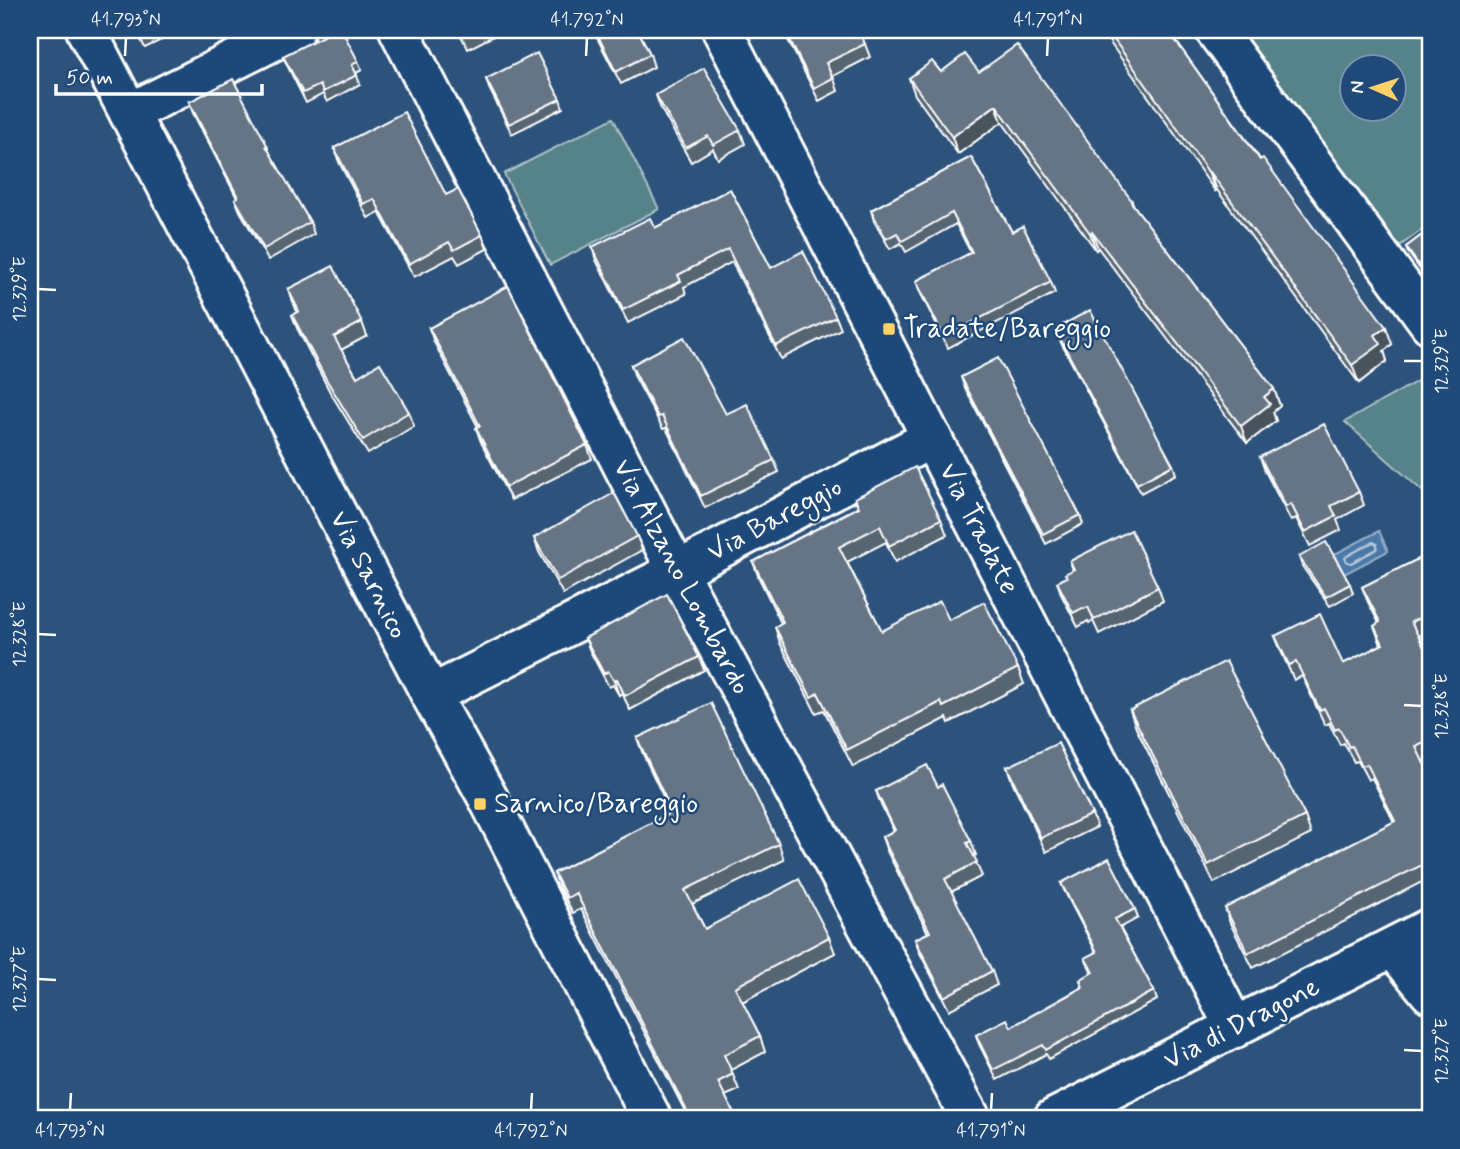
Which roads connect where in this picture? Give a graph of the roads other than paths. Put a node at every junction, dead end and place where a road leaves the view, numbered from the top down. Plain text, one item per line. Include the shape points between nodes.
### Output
1 (86, 30) edge
2 (295, 30) edge
3 (399, 30) edge
4 (722, 30) edge
5 (1214, 30) edge
6 (128, 113) junction
7 (1430, 324) edge
8 (932, 438) junction
9 (677, 571) junction
10 (431, 695) junction
11 (1430, 928) edge
12 (1393, 948) junction
13 (1430, 993) edge
14 (1235, 1028) junction
15 (652, 1119) edge
16 (971, 1119) edge
17 (1053, 1119) edge

1 - 6 street, Via Sarnico
2 - 6 street
3 - 9 street, Via Alzano Lombardo
4 - 8 street, Via Tradate
5 - 7 street
6 - 10 street, Via Sarnico
8 - 9 street, Via Bareggio
8 - 14 street, Via Tradate
9 - 10 street, Via Bareggio
9 - 16 street, Via Alzano Lombardo
10 - 15 street, Via Sarnico
11 - 12 street, Via di Dragone
12 - 13 street
12 - 14 street, Via di Dragone
14 - 17 street, Via di Dragone

